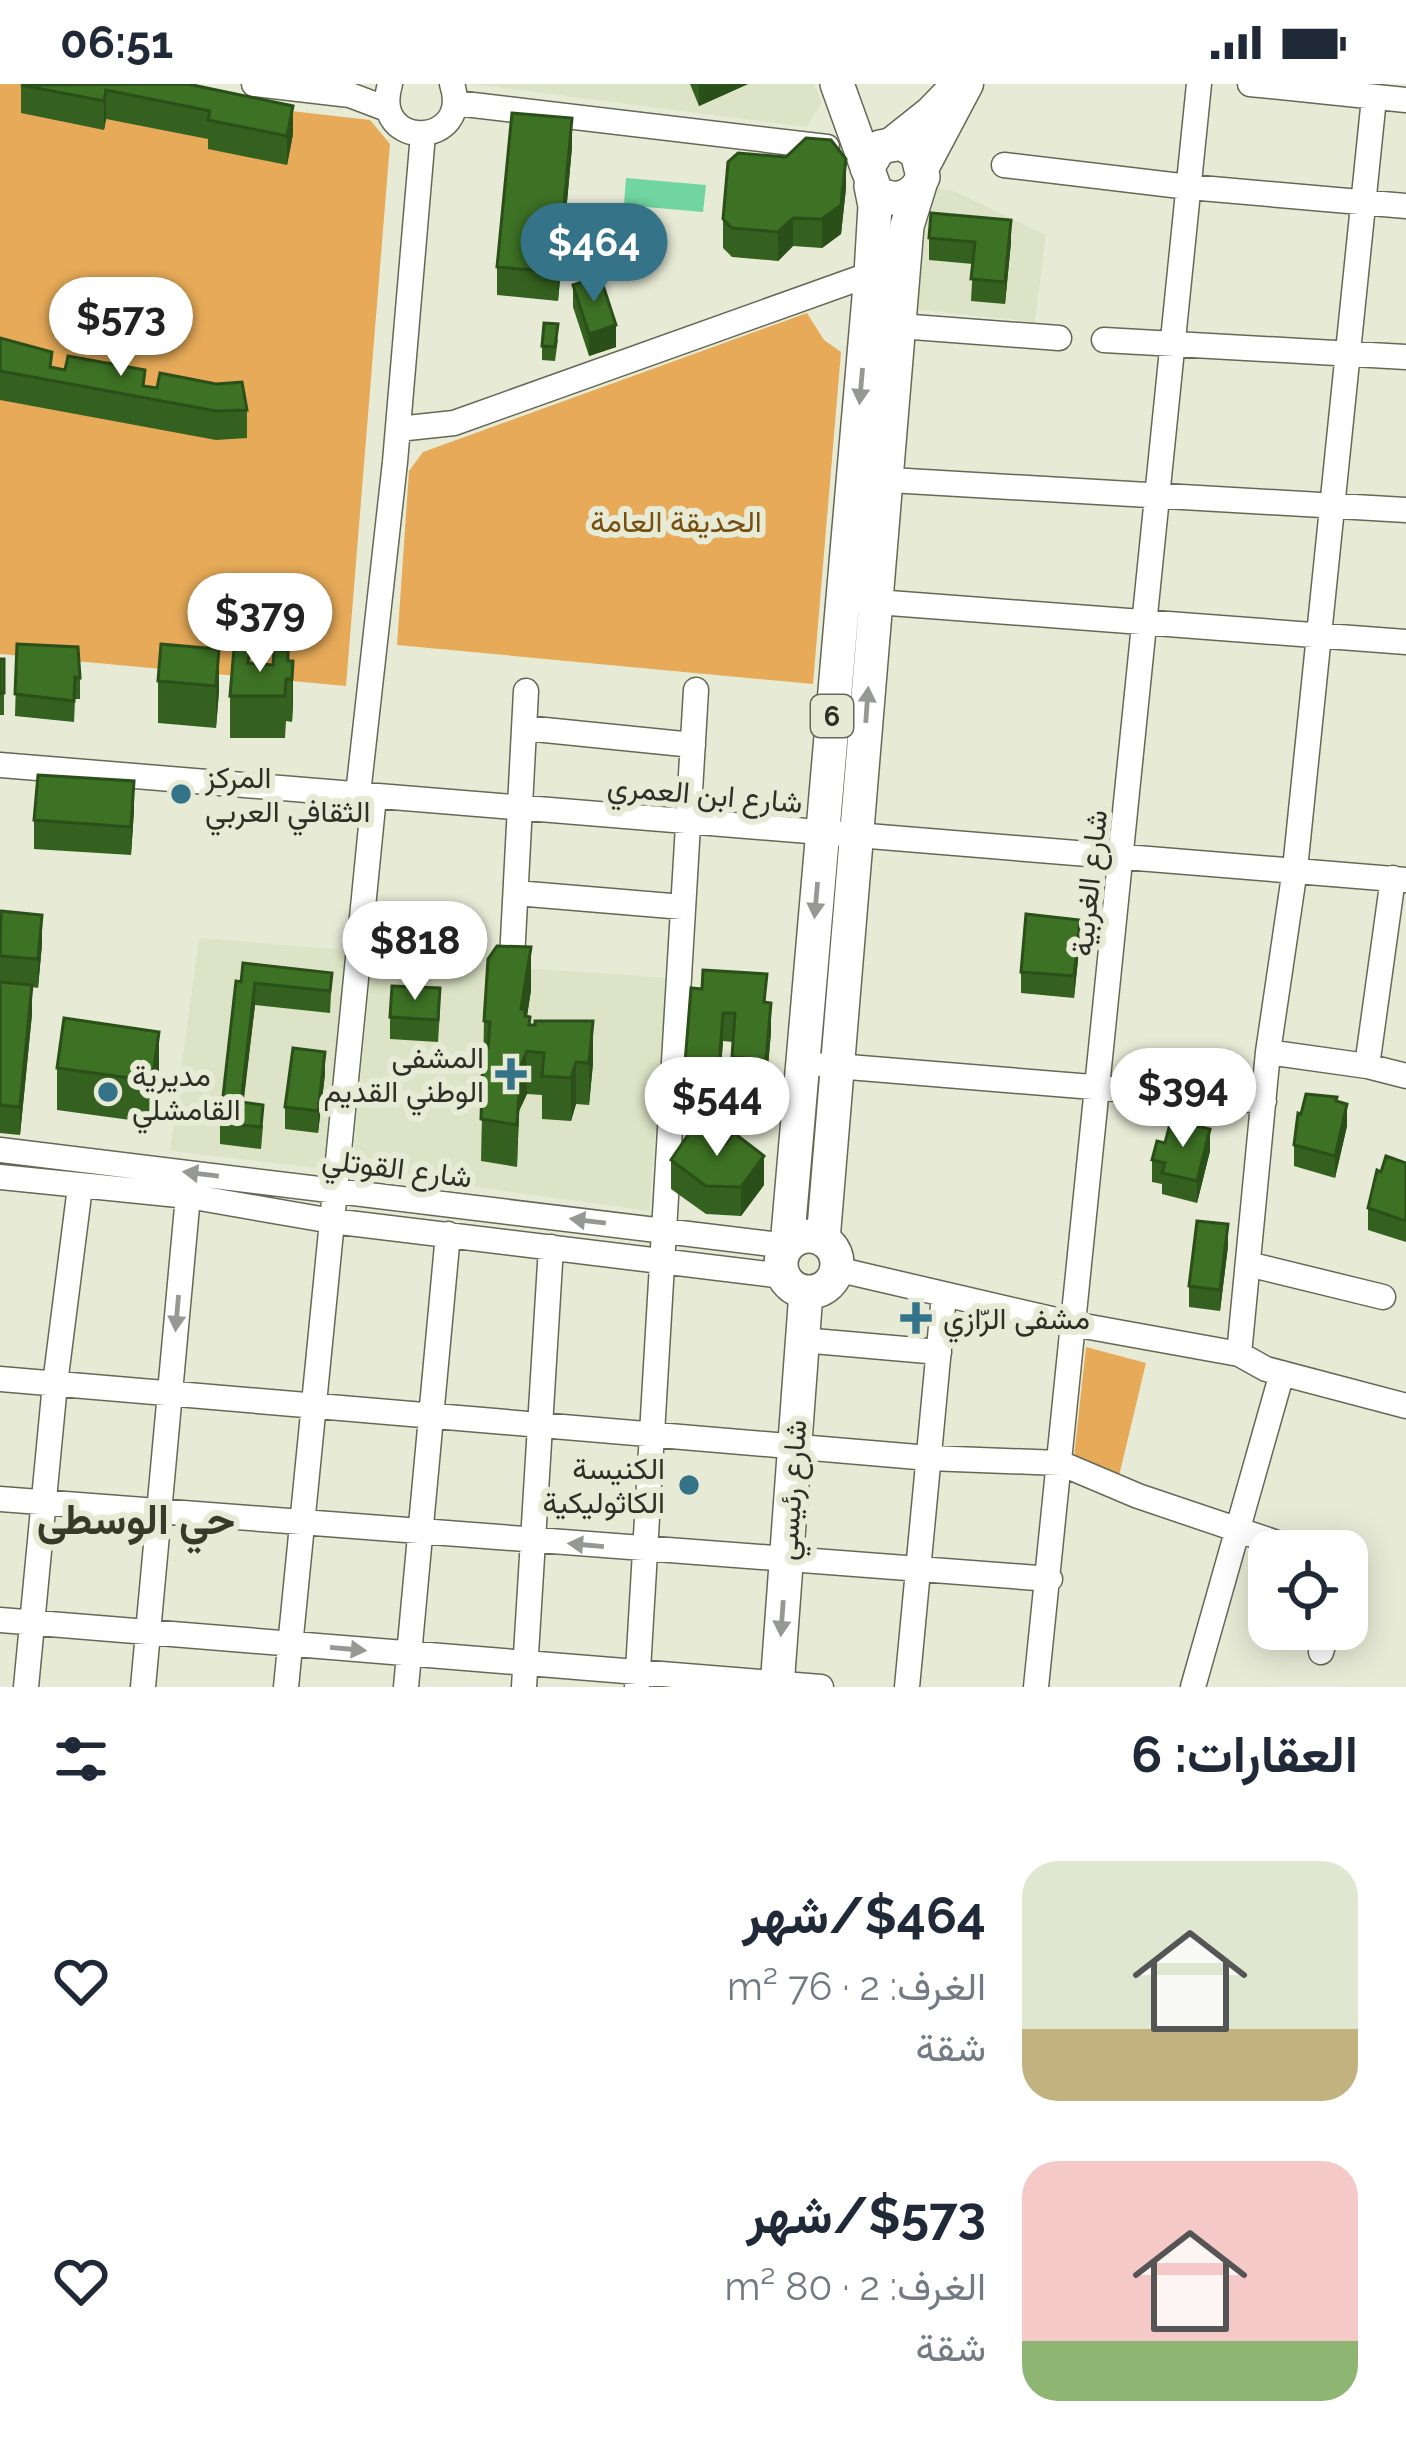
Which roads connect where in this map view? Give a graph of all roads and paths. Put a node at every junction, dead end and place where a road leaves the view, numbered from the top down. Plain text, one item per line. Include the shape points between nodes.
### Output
1 (254, 84) edge
2 (841, 84) edge
3 (957, 84) edge
4 (968, 84) edge
5 (1199, 84) edge
6 (1250, 84) edge
7 (454, 94) edge
8 (389, 96) edge
9 (1373, 98) junction
10 (1406, 100) edge
11 (423, 134) junction
12 (827, 147) edge
13 (896, 162) junction
14 (1004, 165) dead end
15 (1190, 187) junction
16 (1363, 202) junction
17 (1406, 206) edge
18 (871, 274) junction
19 (883, 325) junction
20 (1059, 338) dead end
21 (1104, 340) dead end
22 (1174, 344) junction
23 (1348, 354) junction
24 (1406, 357) edge
25 (398, 429) junction
26 (869, 479) junction
27 (1159, 496) junction
28 (1332, 507) junction
29 (1406, 510) edge
30 (858, 601) junction
31 (1147, 624) junction
32 (1319, 636) junction
33 (1406, 642) edge
34 (696, 690) dead end
35 (526, 691) dead end
36 (525, 728) junction
37 (693, 745) junction
38 (0, 765) edge
39 (366, 795) junction
40 (520, 809) junction
41 (688, 822) junction
42 (822, 833) junction
43 (858, 837) junction
44 (1122, 856) junction
45 (1295, 869) junction
46 (1399, 879) edge
47 (516, 893) junction
48 (683, 907) junction
49 (512, 959) edge
50 (1268, 1052) junction
51 (802, 1063) junction
52 (837, 1066) junction
53 (1367, 1066) junction
54 (1406, 1076) edge
55 (1098, 1088) junction
56 (1264, 1101) junction
57 (0, 1150) edge
58 (0, 1177) edge
59 (80, 1187) junction
60 (334, 1190) junction
61 (188, 1196) junction
62 (332, 1221) junction
63 (664, 1230) junction
64 (448, 1234) junction
65 (551, 1247) junction
66 (829, 1255) junction
67 (662, 1260) junction
68 (1247, 1264) junction
69 (792, 1271) junction
70 (944, 1295) junction
71 (1383, 1297) dead end
72 (1073, 1324) junction
73 (802, 1340) junction
74 (939, 1352) junction
75 (1239, 1354) junction
76 (1282, 1373) junction
77 (0, 1379) edge
78 (55, 1384) junction
79 (170, 1393) junction
80 (314, 1406) junction
81 (1406, 1406) edge
82 (431, 1416) junction
83 (540, 1425) junction
84 (652, 1435) junction
85 (794, 1447) junction
86 (928, 1458) junction
87 (1060, 1463) junction
88 (0, 1499) edge
89 (44, 1502) junction
90 (159, 1511) junction
91 (302, 1523) junction
92 (1235, 1528) junction
93 (420, 1532) junction
94 (1248, 1533) edge
95 (533, 1541) junction
96 (645, 1550) junction
97 (786, 1561) junction
98 (918, 1570) junction
99 (1050, 1579) junction
100 (0, 1620) edge
101 (32, 1622) junction
102 (148, 1632) junction
103 (290, 1644) junction
104 (409, 1653) junction
105 (525, 1675) edge
106 (638, 1679) edge
107 (777, 1685) edge
108 (26, 1687) edge
109 (143, 1687) edge
110 (286, 1687) edge
111 (406, 1687) edge
112 (821, 1687) edge
113 (907, 1687) edge
114 (1036, 1687) edge
115 (1193, 1687) edge

1 - 8 street
2 - 13 highway
3 - 13 main road
4 - 13 main road
5 - 15 street, شارع الغربية
6 - 9 street
7 - 11 street via 445,125
7 - 12 street
8 - 11 street via 400,128
9 - 10 street
9 - 16 street
11 - 25 street
13 - 18 highway, 6 via 875,206
13 - 19 highway, 6 via 908,226
14 - 15 street
15 - 16 street
15 - 22 street, شارع الغربية
16 - 17 street
16 - 23 street
18 - 19 highway, 6
18 - 25 street via 454,423
19 - 20 street
19 - 26 highway, 6
21 - 22 street
22 - 23 street
22 - 27 street, شارع الغربية
23 - 24 street
23 - 28 street
25 - 39 street
26 - 27 street
26 - 30 highway, 6
27 - 28 street
27 - 31 street, شارع الغربية
28 - 29 street
28 - 32 street
30 - 31 street
30 - 42 highway, 6
43 -> 30 highway, 6
31 - 32 street
31 - 44 street, شارع الغربية
32 - 33 street
32 - 45 street
34 - 37 street
35 - 36 street
36 - 37 street
36 - 40 street
37 - 41 street
38 - 39 street, شارع ابن العمري
39 - 40 street, شارع ابن العمري
39 - 60 street
40 - 41 street, شارع ابن العمري
40 - 47 street
41 - 42 street, شارع ابن العمري
41 - 48 street
42 - 43 street, شارع ابن العمري
42 -> 51 highway, 6
43 - 44 street, شارع ابن العمري
43 - 52 highway, 6
44 - 45 street, شارع ابن العمري
44 - 55 street, شارع الغربية
45 - 46 street, شارع ابن العمري
45 - 50 street
46 - 53 street
47 - 48 street
47 - 49 street
48 - 63 street
50 - 53 street
50 - 56 street
51 - 52 street
51 - 69 highway, 6
52 - 55 street
52 - 66 highway, 6
53 - 54 street
55 - 56 street
55 - 72 street, شارع الغربية
56 - 68 street
60 -> 57 street, شارع القوتلي
58 - 59 street, شارع القوتلي
59 - 61 street, شارع القوتلي
59 - 78 street
60 - 62 street
63 -> 60 street, شارع القوتلي
61 - 62 street, شارع القوتلي
61 -> 79 street
62 - 64 street, شارع القوتلي
62 - 80 street
63 - 67 street
63 - 69 street, شارع القوتلي
64 - 65 street, شارع القوتلي
64 - 82 street
65 - 67 street, شارع القوتلي
65 - 83 street
66 - 69 highway via 804,1237
66 - 69 highway via 822,1289
66 - 70 street
67 - 69 street, شارع القوتلي
67 - 84 street
68 - 71 street
68 - 75 street
69 - 73 highway, شارع رئيسي / 6
70 - 72 street
70 - 74 street
72 - 75 street
72 - 87 street, شارع الغربية
73 - 74 street
73 - 85 highway, شارع رئيسي / 6
74 - 86 street
75 - 76 street
76 - 81 street
76 - 92 street
77 - 78 street
78 - 79 street
78 - 89 street
79 - 80 street
79 - 90 street
80 - 82 street
80 - 91 street
82 - 83 street
82 - 93 street
83 - 84 street
83 - 95 street
84 - 85 street
84 - 96 street
85 - 86 street
85 - 97 highway, شارع رئيسي / 6
86 - 87 street
86 - 98 street
87 - 92 street
87 - 99 street, شارع الغربية
88 - 89 street
89 - 90 street
89 - 101 street
90 - 91 street
90 - 102 street
91 - 93 street
91 - 103 street
92 - 94 street
92 - 115 street
93 - 95 street
93 - 104 street
96 -> 95 street
95 - 105 street
96 - 97 street
96 - 106 street
97 - 98 street
97 -> 107 highway, شارع رئيسي / 6
98 - 99 street
98 - 113 street
99 - 114 street, شارع الغربية
100 - 101 street
101 - 102 street
101 - 108 street
102 - 103 street
102 - 109 street
103 -> 104 street
103 - 110 street
104 - 105 street
104 - 111 street
105 - 106 street
106 - 107 street
107 - 112 street

